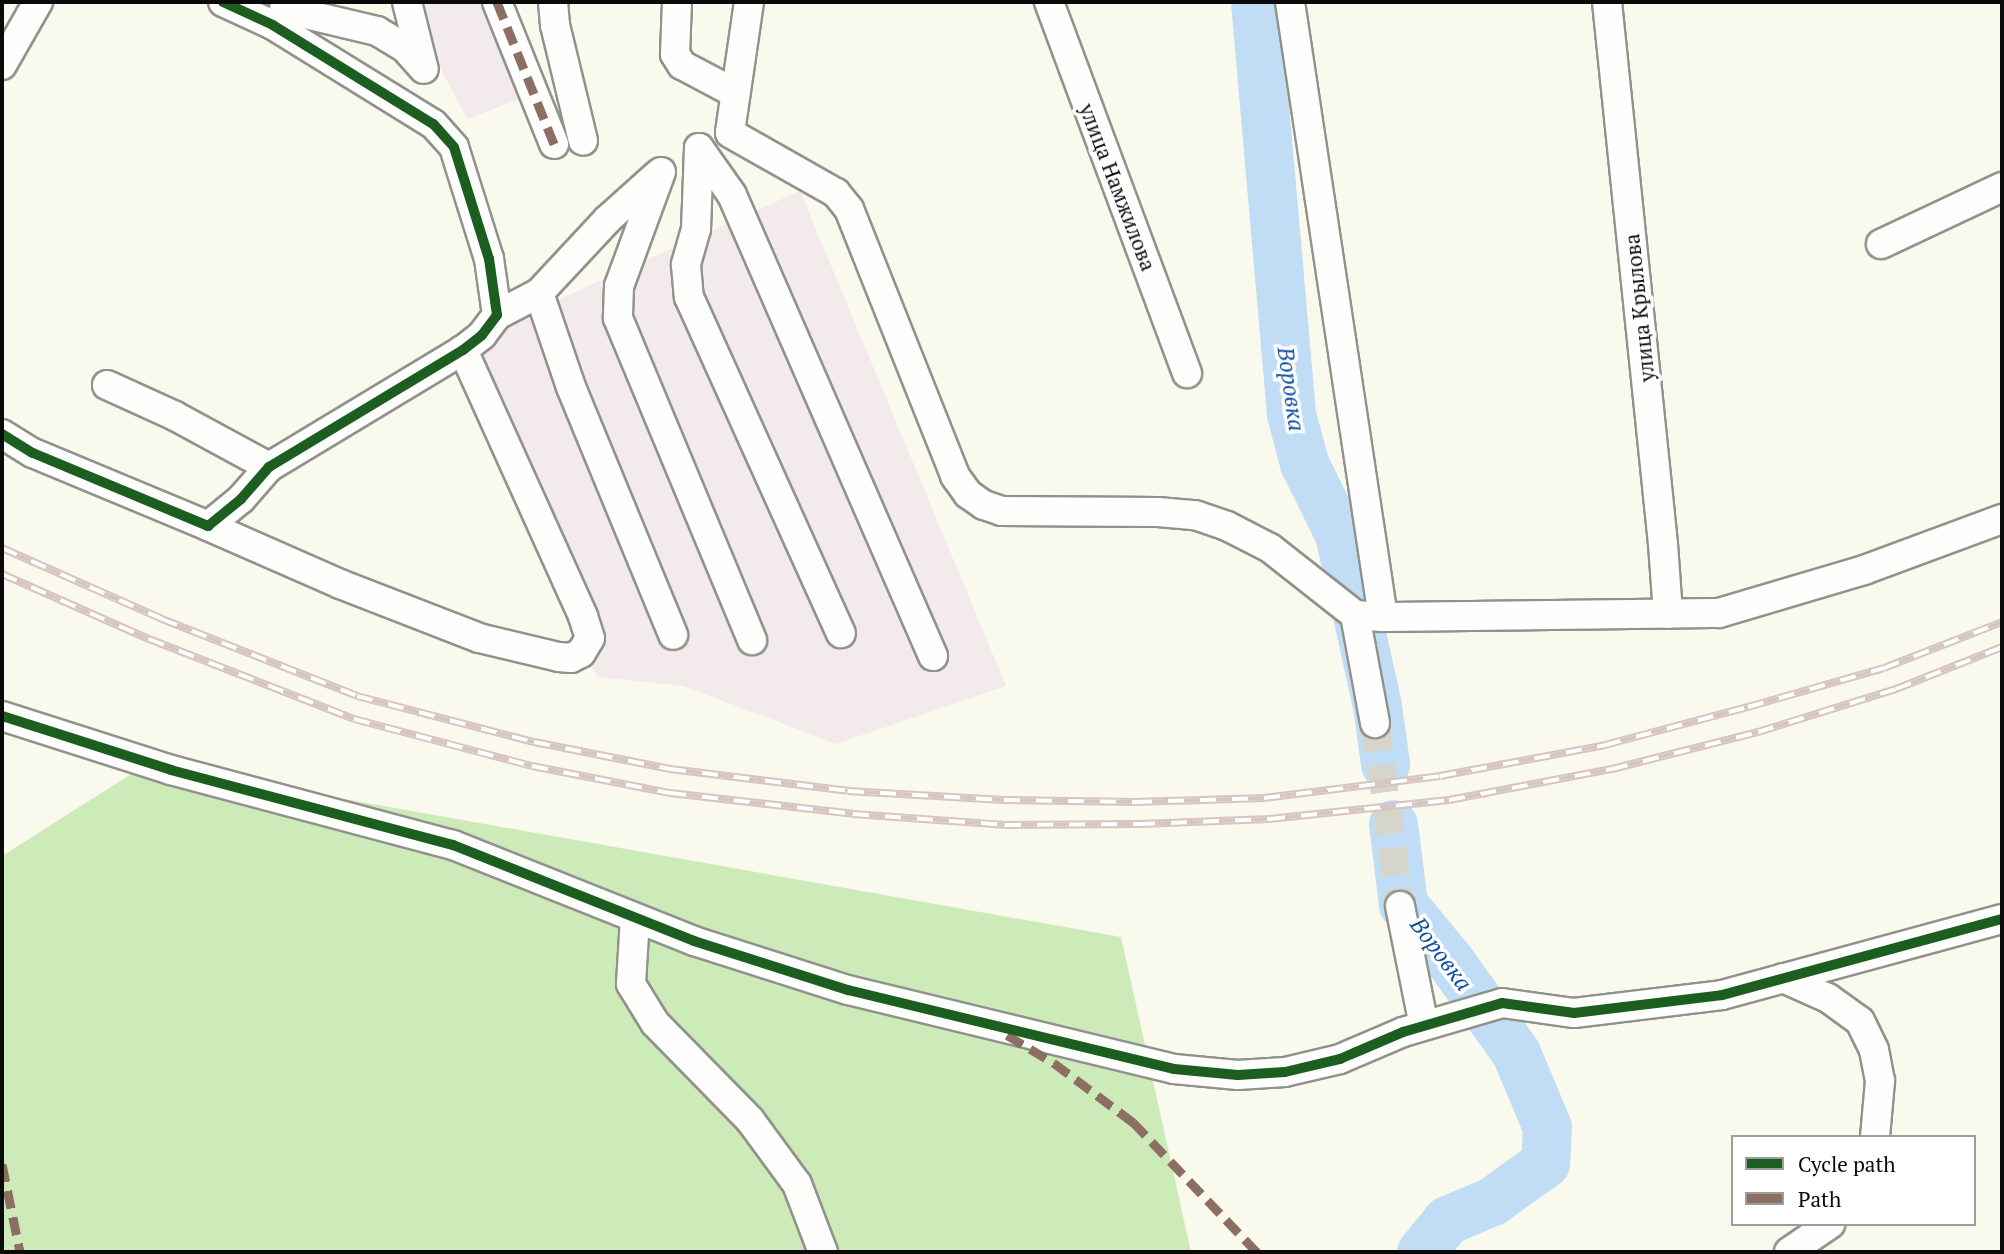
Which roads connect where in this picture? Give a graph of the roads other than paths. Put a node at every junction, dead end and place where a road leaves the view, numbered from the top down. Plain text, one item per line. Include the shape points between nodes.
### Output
1 (38, 2) edge
2 (223, 2) edge
3 (407, 2) edge
4 (497, 2) edge
5 (553, 2) edge
6 (677, 2) edge
7 (749, 2) edge
8 (1049, 2) edge
9 (1290, 2) edge
10 (1607, 2) edge
11 (281, 12) edge
12 (2, 65) edge
13 (733, 92) junction
14 (583, 141) dead end
15 (554, 144) dead end
16 (699, 148) junction
17 (661, 172) junction
18 (2002, 187) edge
19 (1881, 244) dead end
20 (539, 293) junction
21 (498, 315) junction
22 (463, 349) junction
23 (1188, 373) dead end
24 (107, 385) dead end
25 (2, 434) edge
26 (269, 467) junction
27 (2002, 519) edge
28 (208, 526) junction
29 (1668, 614) junction
30 (1373, 616) junction
31 (841, 633) dead end
32 (673, 635) dead end
33 (752, 640) dead end
34 (933, 656) dead end
35 (2, 716) edge
36 (1375, 723) tunnel mouth
37 (1400, 906) tunnel mouth
38 (635, 918) junction
39 (2002, 919) edge
40 (1783, 978) junction
41 (1424, 1026) junction
42 (1875, 1135) edge
43 (1827, 1226) edge
44 (823, 1252) edge
45 (1789, 1252) edge

1 - 12 street
2 - 11 street
3 - 11 street via 424,69 405,48 377,31
4 - 15 street
5 - 14 street
6 - 13 street via 675,54 682,65
7 - 13 street
8 - 23 street, улица Намжилова
9 - 30 street
10 - 29 street, улица Крылова
11 - 21 street via 433,124 454,147 489,259
13 - 30 street via 730,133 836,193 849,209 955,476 968,494 1001,511 1195,515 1270,548
16 - 17 street
16 - 31 street via 696,229 686,265 689,297
16 - 34 street via 732,195
17 - 20 street via 608,219
17 - 33 street via 619,286 618,318
18 - 19 street
20 - 21 street
20 - 32 street via 571,387
21 - 22 street
22 - 26 street
22 - 28 street via 583,616 590,638 581,653 559,657 479,638
24 - 26 street
25 - 28 street via 33,453
26 - 28 street via 241,499
27 - 29 street via 1864,570 1719,613
29 - 30 street
30 - 36 street
35 - 38 street via 171,770 453,845
37 - 41 street
38 - 41 street via 848,990 1174,1069 1238,1075 1285,1072 1340,1059
38 - 44 street via 631,984 655,1023 750,1119 797,1184
39 - 40 street
40 - 41 street via 1722,995 1574,1013 1502,1003
40 - 42 street via 1828,998 1860,1020 1874,1050 1880,1081
43 - 45 street

